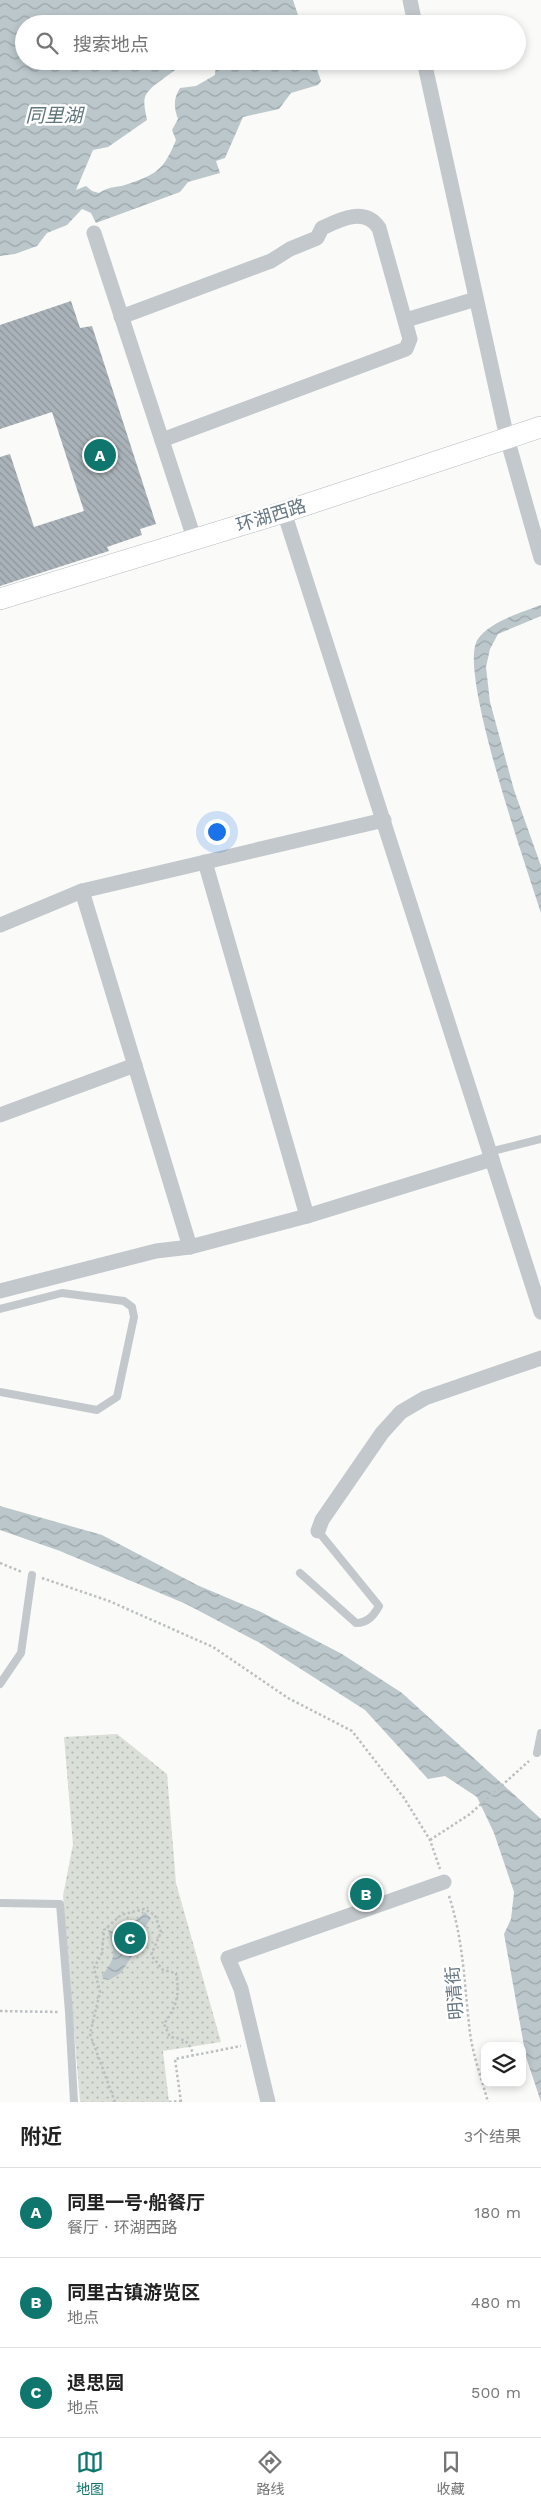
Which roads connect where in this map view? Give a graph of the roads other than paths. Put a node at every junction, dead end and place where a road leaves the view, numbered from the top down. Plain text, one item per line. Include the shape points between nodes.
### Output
1 (410, 0) edge
2 (413, 15) edge
3 (426, 70) edge
4 (94, 233) dead end
5 (476, 299) junction
6 (120, 317) junction
7 (406, 320) junction
8 (541, 427) edge
9 (507, 438) junction
10 (162, 440) junction
11 (284, 512) junction
12 (194, 538) junction
13 (541, 558) edge
14 (0, 599) edge
15 (384, 820) junction
16 (205, 862) junction
17 (82, 891) junction
18 (0, 925) edge
19 (135, 1065) junction
20 (0, 1115) edge
21 (541, 1139) edge
22 (491, 1156) junction
23 (307, 1216) junction
24 (190, 1246) junction
25 (59, 1276) junction
26 (0, 1291) edge
27 (62, 1294) junction
28 (0, 1308) edge
29 (541, 1312) edge
30 (541, 1358) edge
31 (0, 1392) edge
32 (318, 1530) joint
33 (300, 1574) dead end
34 (32, 1575) road end
35 (0, 1684) edge
36 (541, 1733) edge
37 (537, 1753) road end
38 (444, 1882) road end
39 (0, 1903) edge
40 (74, 2102) edge
41 (268, 2102) edge

1 - 2 street
3 - 5 street
4 - 6 street
5 - 7 street
5 - 9 street
6 - 7 street via 271,261 318,238 322,228 360,215 374,221 379,228
6 - 10 street
7 - 10 street via 410,339 406,349 397,354
8 - 9 main road, 环湖西路
9 - 11 main road, 环湖西路
9 - 13 street
10 - 12 street
11 - 12 main road, 环湖西路
11 - 15 street
12 - 14 main road, 环湖西路
15 - 16 street
15 - 22 street
16 - 17 street
16 - 23 street
17 - 18 street
17 - 19 street
19 - 20 street
19 - 24 street
21 - 22 lane
22 - 23 street
22 - 29 street
23 - 24 street
24 - 25 street via 156,1251
25 - 26 street
25 - 27 lane
27 - 28 lane
27 - 31 lane via 124,1301 132,1307 134,1317 117,1396 97,1410
30 - 32 street via 424,1398 401,1412 382,1433
32 - 33 lane via 379,1606 363,1623 356,1623
34 - 35 lane via 21,1653
36 - 37 lane
38 - 41 street via 228,1958 240,1989
39 - 40 lane via 60,1904

